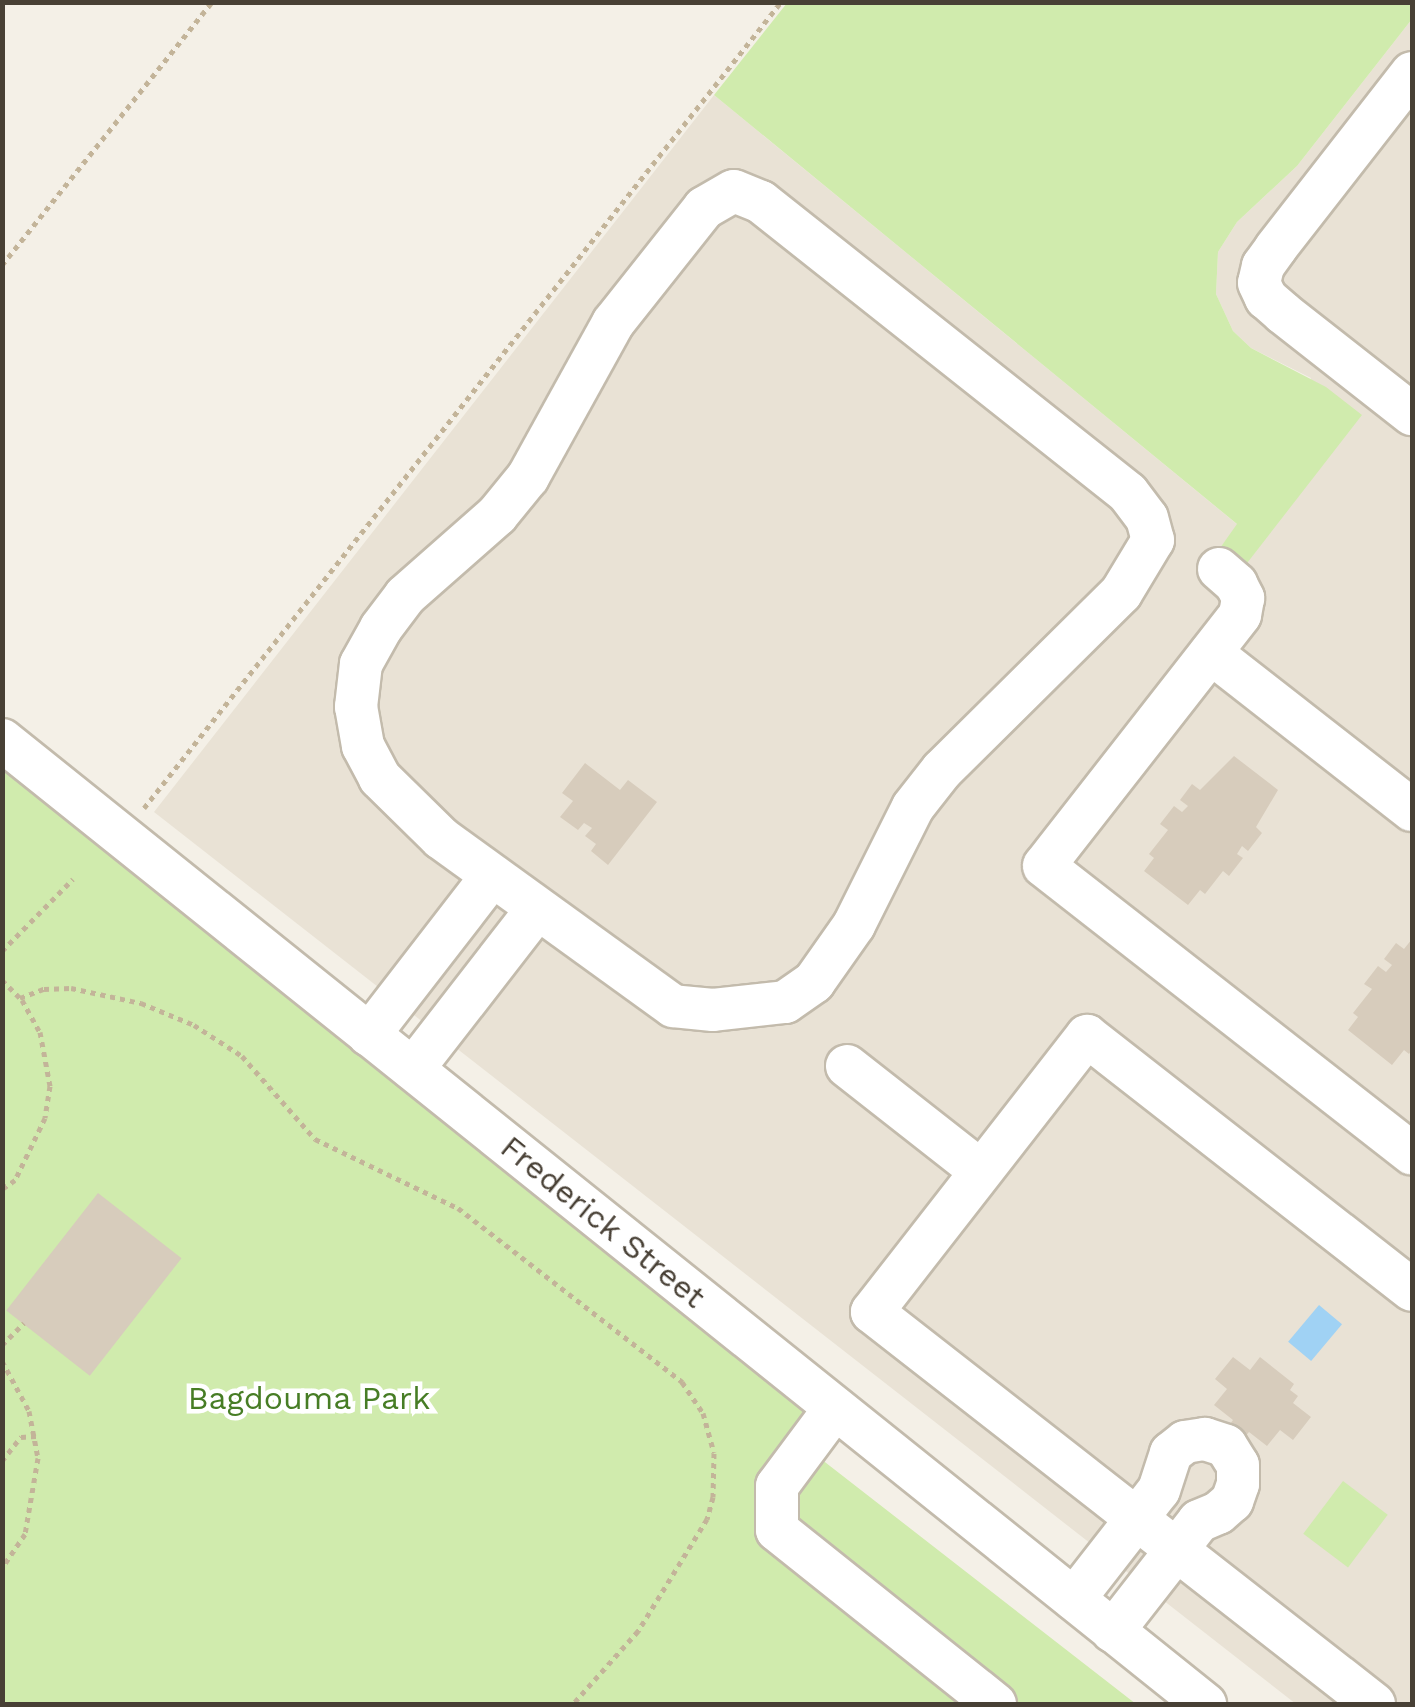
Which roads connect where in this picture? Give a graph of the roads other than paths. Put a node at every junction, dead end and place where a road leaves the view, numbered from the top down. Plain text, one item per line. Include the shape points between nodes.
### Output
1 (1412, 73) edge
2 (1412, 414) edge
3 (1219, 569) dead end
4 (1211, 653) junction
5 (2, 740) edge
6 (1412, 810) edge
7 (492, 876) junction
8 (537, 908) junction
9 (370, 1035) junction
10 (847, 1066) dead end
11 (413, 1069) junction
12 (1406, 1135) edge
13 (982, 1171) junction
14 (1412, 1290) edge
15 (835, 1408) junction
16 (1136, 1519) junction
17 (1176, 1550) junction
18 (1074, 1600) junction
19 (1112, 1631) junction
20 (995, 1704) edge
21 (1204, 1704) edge
22 (1374, 1704) edge

1 - 2 street via 1276,248 1259,283 1283,313
3 - 4 street via 1243,598 1240,615
4 - 6 street
4 - 12 street via 1044,866
5 - 9 street, Frederick Street
7 - 8 street
7 - 8 street via 440,838 380,778 356,707 361,664 405,596 497,515 528,477 613,324 688,226 720,196 748,194 1128,492 1153,540 1121,592 942,770 914,806 854,926 814,982 785,1002 744,1010 673,1006
7 - 9 street
8 - 11 street
9 - 11 street, Frederick Street
10 - 13 street
11 - 15 street, Frederick Street
13 - 14 street via 1087,1036
13 - 16 street via 872,1312
15 - 18 street, Frederick Street
15 - 20 street via 777,1486 777,1530
16 - 17 street
16 - 17 street via 1159,1490 1171,1453 1206,1439 1226,1446 1238,1464 1232,1501 1199,1520
16 - 18 street
17 - 19 street
17 - 22 street
18 - 19 street, Frederick Street
19 - 21 street, Frederick Street

